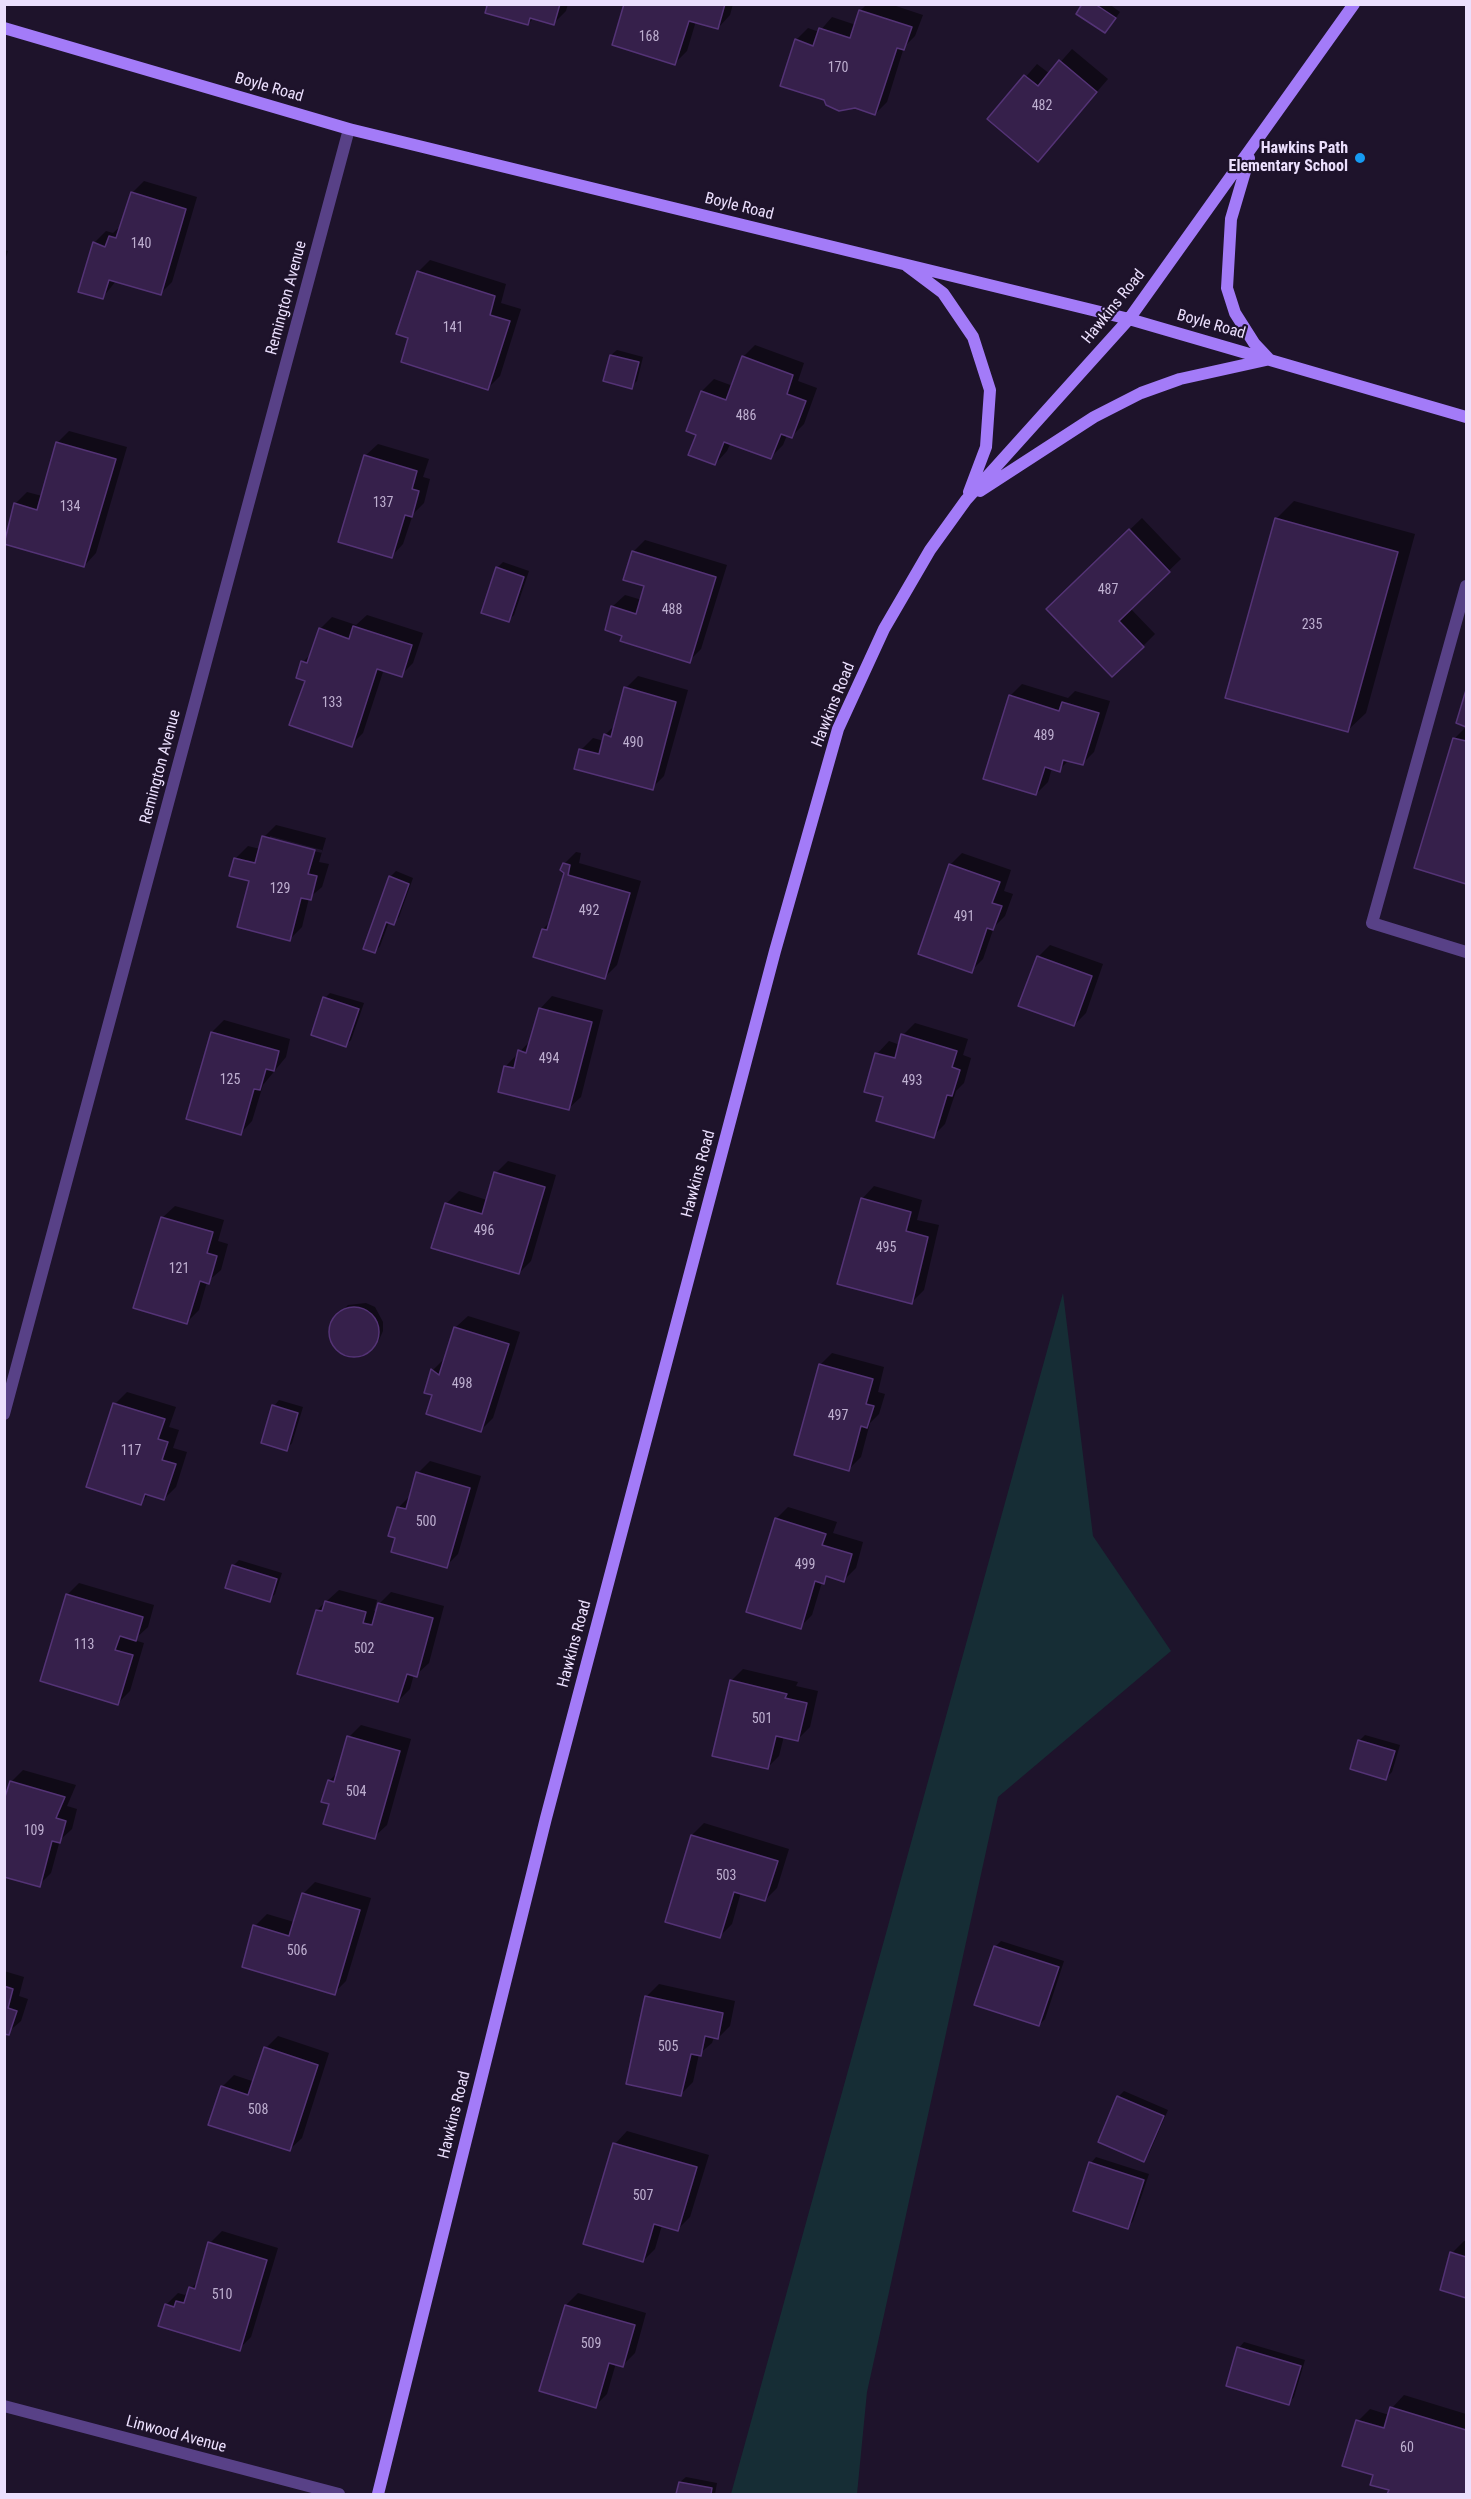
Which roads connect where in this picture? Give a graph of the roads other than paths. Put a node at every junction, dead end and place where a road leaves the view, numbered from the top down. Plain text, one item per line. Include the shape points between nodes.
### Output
1 (1354, 4) edge
2 (4, 28) edge
3 (349, 129) junction
4 (1251, 149) junction
5 (904, 264) junction
6 (1129, 319) junction
7 (1270, 360) junction
8 (1467, 417) edge
9 (966, 500) junction
10 (1467, 586) edge
11 (1467, 952) edge
12 (4, 1414) edge
13 (4, 2406) edge
14 (339, 2494) edge
15 (378, 2494) edge

1 - 4 street, Hawkins Road
2 - 3 street, Boyle Road
3 - 5 street, Boyle Road
3 - 12 street, Remington Avenue
4 - 6 street, Hawkins Road
4 - 7 street via 1231,219 1227,288 1235,313
5 - 6 street, Boyle Road
5 - 9 street via 943,293 973,337 990,390 986,447
6 - 7 street, Boyle Road
6 - 9 street, Hawkins Road
7 - 8 street, Boyle Road
7 - 9 street via 1180,379 1141,393 1094,417
9 - 15 street, Hawkins Road via 930,550 884,629 838,729 775,951 549,1806
10 - 11 street via 1372,923
13 - 14 street, Linwood Avenue

